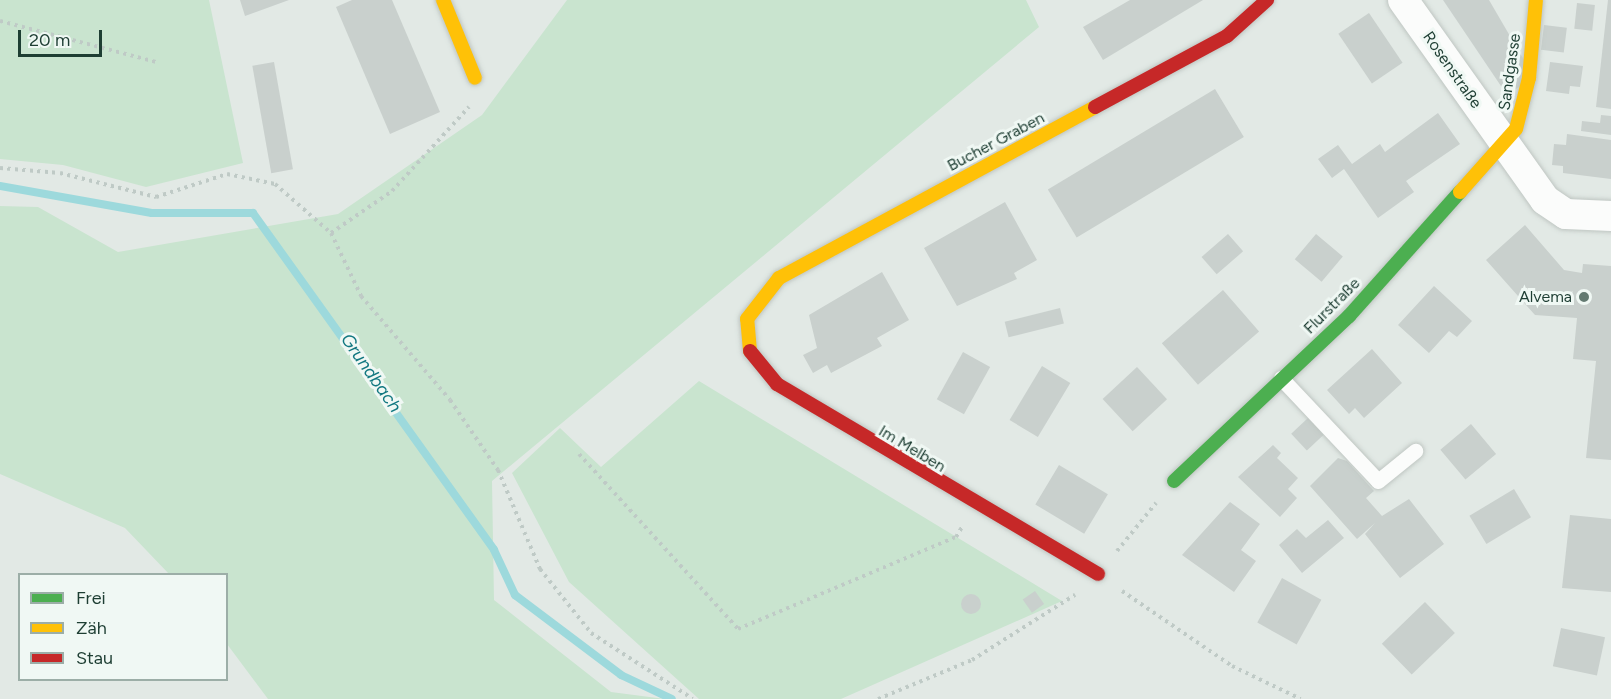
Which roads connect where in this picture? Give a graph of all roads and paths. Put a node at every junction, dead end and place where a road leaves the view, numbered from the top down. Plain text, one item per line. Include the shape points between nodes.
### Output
1 (443, 0) edge
2 (1267, 0) edge
3 (1404, 0) edge
4 (1536, 0) edge
5 (0, 21) edge
6 (156, 62) dead end
7 (475, 78) joint
8 (1503, 143) junction
9 (0, 168) edge
10 (1611, 216) edge
11 (331, 233) junction
12 (747, 319) joint
13 (1281, 378) junction
14 (1415, 451) dead end
15 (579, 454) dead end
16 (1174, 482) joint
17 (976, 506) junction
18 (1098, 574) junction
19 (693, 699) edge
20 (878, 699) edge
21 (1300, 699) edge

1 - 7 street
2 - 12 street, Bucher Graben via 1227,36 779,278
3 - 8 street, Rosenstraße
4 - 8 street, Sandgasse via 1521,120
5 - 6 path
7 - 11 path via 469,111 392,191
8 - 10 street, Rosenstraße via 1545,200 1566,214
8 - 13 street, Flurstraße via 1349,316
9 - 11 path via 60,173 156,196 227,174 243,174 275,184
11 - 19 path via 361,296 450,400 498,470 540,569 591,633
12 - 17 street, Im Melben via 750,350 777,384
13 - 14 lane via 1378,481
13 - 16 street, Flurstraße
15 - 17 path via 738,629 956,537
16 - 18 path
17 - 18 street, Im Melben
18 - 20 path via 1066,604 972,660
18 - 21 path via 1232,666

